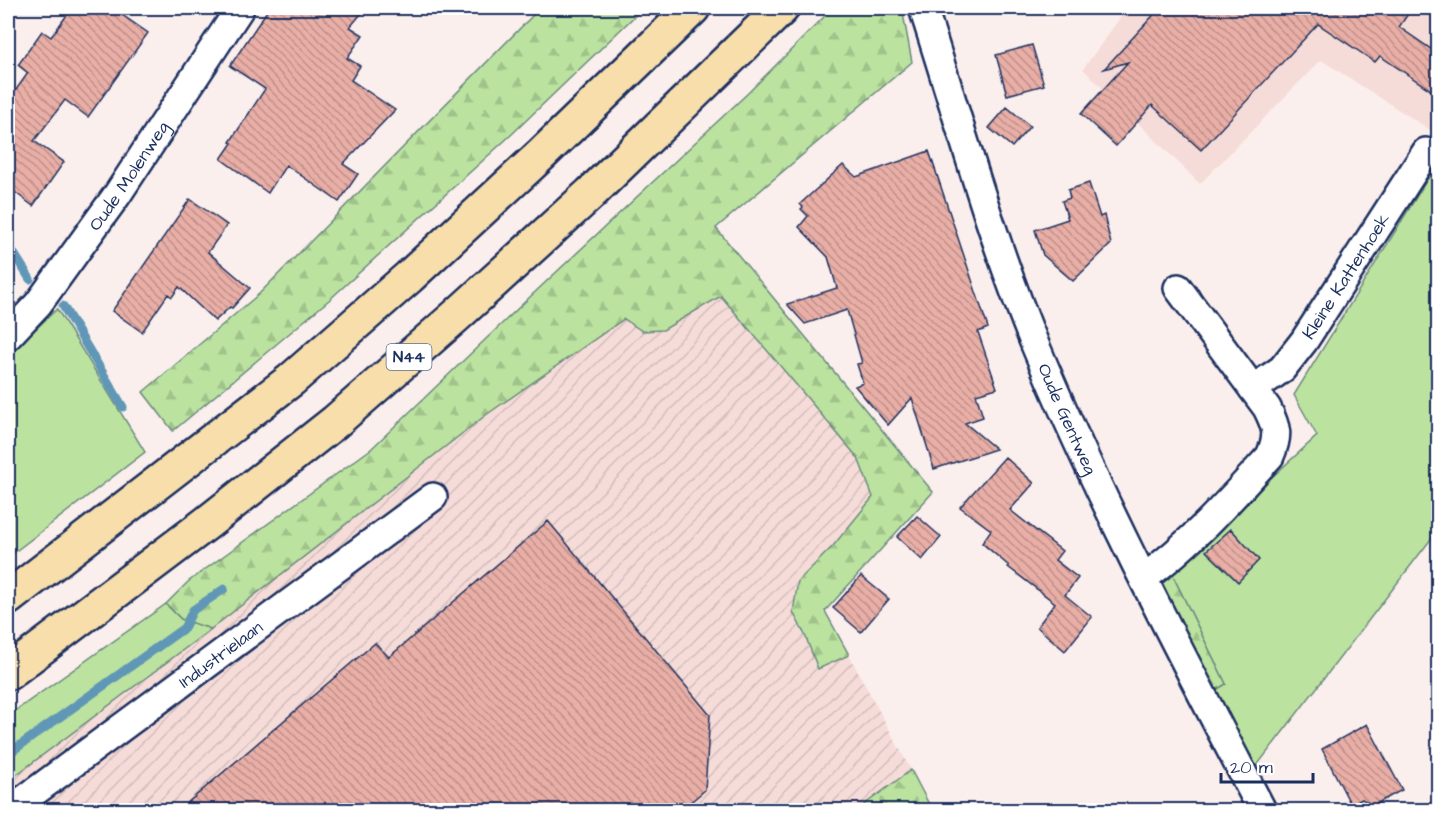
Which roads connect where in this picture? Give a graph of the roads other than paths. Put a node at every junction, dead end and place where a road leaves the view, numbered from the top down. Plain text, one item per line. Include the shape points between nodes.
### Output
1 (240, 8) edge
2 (693, 8) edge
3 (782, 8) edge
4 (924, 8) edge
5 (1426, 152) dead end
6 (1178, 288) dead end
7 (8, 336) edge
8 (1253, 389) junction
9 (433, 497) dead end
10 (1144, 578) junction
11 (8, 598) edge
12 (8, 674) edge
13 (10, 810) edge
14 (1262, 810) edge

1 - 7 street, Oude Molenweg via 117,195 38,303
2 - 11 highway via 542,154 291,380
3 - 12 highway, N44 via 590,194 335,422
4 - 10 street, Oude Gentweg via 1035,345 1092,476
5 - 8 street, Kleine Kattenhoek via 1304,341 1282,369
6 - 8 street
8 - 10 street via 1276,426 1276,442 1270,456 1199,533
9 - 13 street, Industrielaan
10 - 14 street, Oude Gentweg

